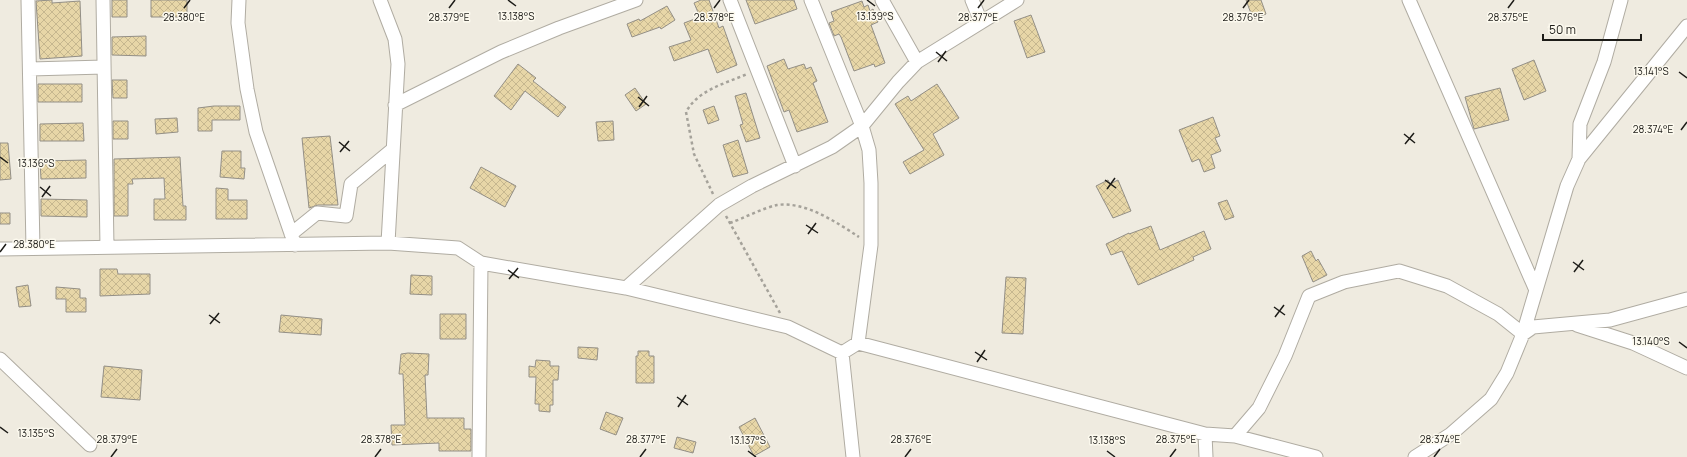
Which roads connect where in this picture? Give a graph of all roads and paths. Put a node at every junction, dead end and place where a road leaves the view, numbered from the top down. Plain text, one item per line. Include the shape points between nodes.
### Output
1 (28, 0) edge
2 (103, 0) edge
3 (239, 0) edge
4 (636, 0) edge
5 (730, 0) edge
6 (811, 0) edge
7 (882, 0) edge
8 (972, 0) edge
9 (1017, 0) edge
10 (1409, 0) edge
11 (1621, 0) edge
12 (379, 1) edge
13 (981, 22) junction
14 (1687, 26) edge
15 (917, 62) junction
16 (104, 67) junction
17 (30, 69) junction
18 (756, 70) junction
19 (394, 105) junction
20 (862, 126) junction
21 (392, 150) junction
22 (1579, 159) junction
23 (795, 166) junction
24 (719, 205) junction
25 (730, 223) junction
26 (293, 239) junction
27 (388, 243) junction
28 (871, 245) junction
29 (107, 247) junction
30 (33, 248) junction
31 (0, 249) edge
32 (481, 263) junction
33 (626, 288) junction
34 (1535, 288) junction
35 (1687, 299) edge
36 (1572, 324) junction
37 (788, 327) junction
38 (1523, 334) junction
39 (858, 343) junction
40 (842, 353) junction
41 (0, 359) edge
42 (1687, 368) edge
43 (1205, 434) junction
44 (1235, 436) junction
45 (90, 445) dead end
46 (479, 457) edge
47 (853, 457) edge
48 (1206, 457) edge
49 (1316, 457) edge
50 (1415, 457) edge

1 - 17 street
2 - 16 street
3 - 26 street via 238,23 256,132
4 - 19 street via 501,52
5 - 18 street
6 - 20 street
7 - 15 street
8 - 13 street
9 - 13 street
10 - 34 street
11 - 22 street via 1604,62 1580,124
12 - 19 street via 395,39 398,64
13 - 15 street
14 - 22 street
15 - 20 street
16 - 17 street
16 - 29 street
17 - 30 street
18 - 23 street
18 - 24 path via 701,94 690,104 686,112 694,154
19 - 21 street
20 - 23 street via 832,147
20 - 28 street via 869,150
21 - 26 street via 352,184 346,216 317,213
21 - 27 street
22 - 34 street via 1567,186
23 - 24 street
24 - 25 path
24 - 33 street
25 - 28 path via 777,205 799,207 828,217
25 - 37 path
26 - 27 street
26 - 29 street
27 - 32 street via 458,248
28 - 39 street
29 - 30 street
30 - 31 street
32 - 33 street
32 - 46 street
33 - 37 street
34 - 38 street
35 - 36 street via 1610,320
36 - 38 street via 1533,327
36 - 42 street via 1633,343
37 - 40 street
38 - 44 street via 1498,314 1447,286 1399,271 1344,282 1309,296 1285,356 1259,408
38 - 50 street via 1507,373 1491,399 1451,434
39 - 40 street
39 - 43 street
40 - 47 street
41 - 45 street
43 - 44 street
43 - 48 street
44 - 49 street

